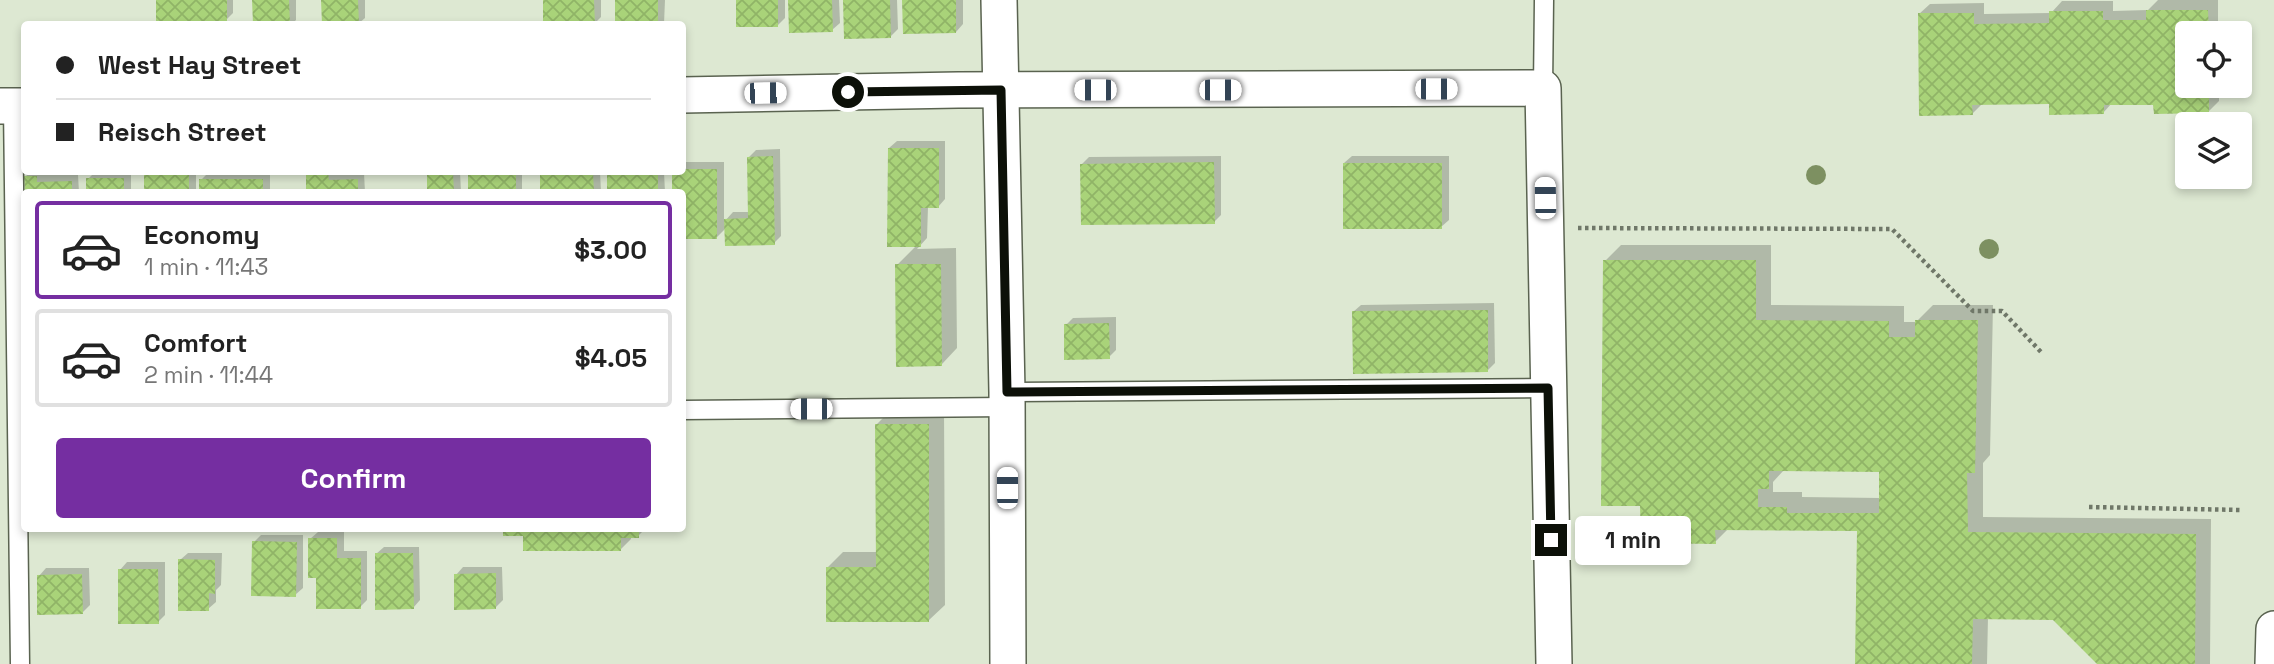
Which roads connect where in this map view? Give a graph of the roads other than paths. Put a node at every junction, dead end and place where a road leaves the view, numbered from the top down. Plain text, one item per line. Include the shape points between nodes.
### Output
1 (999, 0) edge
2 (1544, 0) edge
3 (1543, 88) junction
4 (1001, 90) junction
5 (686, 95) edge
6 (12, 106) edge
7 (1548, 388) junction
8 (1007, 399) junction
9 (686, 410) edge
10 (21, 417) edge
11 (2274, 629) edge
12 (20, 664) edge
13 (1008, 664) edge
14 (1554, 664) edge
15 (2273, 664) edge

1 - 4 street
2 - 3 lane
3 - 4 street
3 - 7 street
4 - 5 street
4 - 8 street
6 - 10 lane
7 - 8 lane
7 - 14 street
8 - 9 lane
8 - 13 street
10 - 12 lane
11 - 15 street

